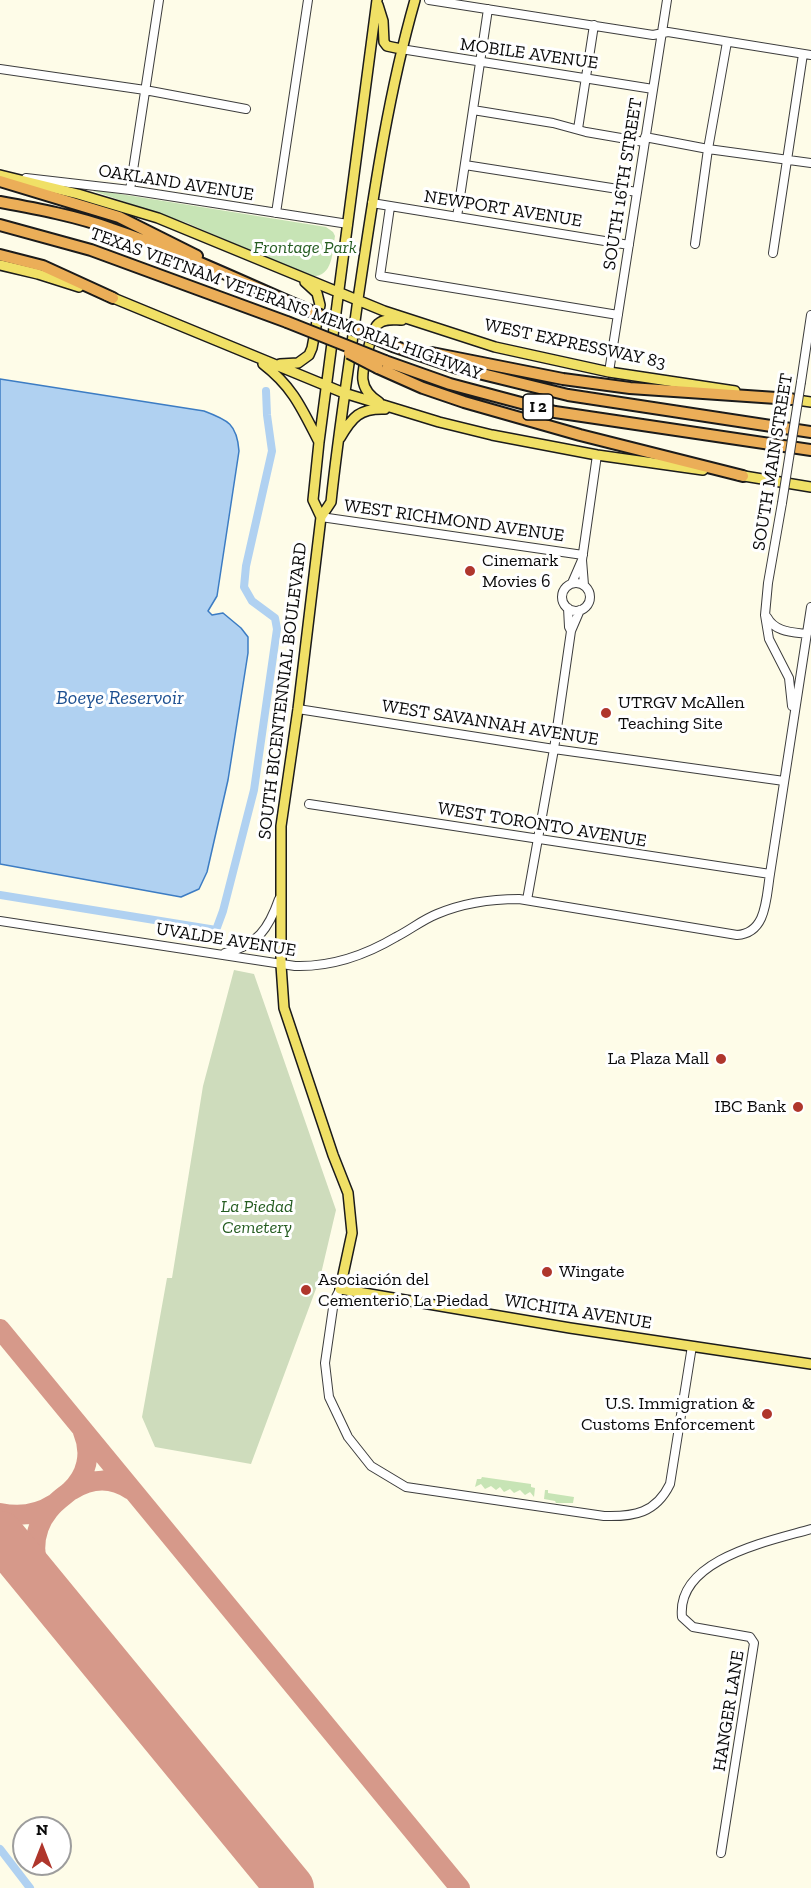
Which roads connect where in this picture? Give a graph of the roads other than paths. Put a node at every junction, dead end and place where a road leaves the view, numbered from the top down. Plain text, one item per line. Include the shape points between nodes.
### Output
1 (159, 0) edge
2 (308, 0) edge
3 (377, 0) edge
4 (415, 0) edge
5 (429, 0) edge
6 (667, 0) edge
7 (488, 9) junction
8 (594, 25) junction
9 (662, 33) junction
10 (727, 42) junction
11 (401, 50) junction
12 (807, 54) edge
13 (480, 63) junction
14 (0, 69) edge
15 (586, 78) junction
16 (653, 88) junction
17 (145, 90) junction
18 (246, 109) dead end
19 (473, 110) junction
20 (578, 129) junction
21 (645, 139) junction
22 (708, 149) junction
23 (787, 160) junction
24 (811, 163) edge
25 (465, 165) junction
26 (0, 175) edge
27 (0, 181) edge
28 (130, 190) junction
29 (637, 192) junction
30 (0, 202) edge
31 (372, 203) junction
32 (390, 207) junction
33 (276, 213) junction
34 (457, 217) junction
35 (348, 224) junction
36 (0, 225) edge
37 (695, 244) dead end
38 (629, 245) junction
39 (773, 253) dead end
40 (0, 255) edge
41 (0, 266) edge
42 (299, 277) junction
43 (261, 290) junction
44 (339, 293) junction
45 (113, 297) junction
46 (358, 301) junction
47 (618, 315) junction
48 (811, 315) edge
49 (413, 321) junction
50 (393, 346) junction
51 (254, 357) junction
52 (268, 363) junction
53 (382, 365) junction
54 (609, 372) junction
55 (326, 386) junction
56 (344, 393) junction
57 (791, 399) junction
58 (811, 402) edge
59 (386, 406) junction
60 (401, 410) junction
61 (811, 432) edge
62 (319, 442) junction
63 (338, 443) junction
64 (811, 450) edge
65 (597, 455) junction
66 (743, 476) junction
67 (811, 487) edge
68 (321, 517) junction
69 (583, 557) junction
70 (572, 583) junction
71 (584, 585) junction
72 (811, 607) edge
73 (567, 608) junction
74 (580, 610) junction
75 (765, 615) junction
76 (571, 632) junction
77 (807, 634) junction
78 (298, 709) junction
79 (793, 725) junction
80 (554, 749) junction
81 (784, 781) junction
82 (309, 804) dead end
83 (537, 840) junction
84 (770, 874) junction
85 (281, 895) junction
86 (527, 900) junction
87 (0, 921) edge
88 (754, 930) joint
89 (220, 955) junction
90 (281, 965) junction
91 (340, 1289) junction
92 (692, 1346) junction
93 (811, 1364) edge
94 (811, 1529) edge
95 (721, 1853) dead end

1 - 17 street
2 - 33 street
3 - 11 main road via 384,42
3 - 35 main road, SOUTH BICENTENNIAL BOULEVARD
4 - 11 main road, SOUTH BICENTENNIAL BOULEVARD
5 - 7 street
6 - 9 street, SOUTH 16TH STREET
7 - 8 street
7 - 13 street
8 - 9 street via 653,35
8 - 15 street
9 - 10 street
9 - 16 street, SOUTH 16TH STREET
10 - 12 street
10 - 22 street
11 - 13 street, MOBILE AVENUE
11 - 31 main road, SOUTH BICENTENNIAL BOULEVARD
12 - 23 street
13 - 15 street, MOBILE AVENUE
13 - 19 street
14 - 17 street
15 - 16 street, MOBILE AVENUE
15 - 20 street
16 - 21 street, SOUTH 16TH STREET
17 - 18 street
17 - 28 street
19 - 20 street
19 - 25 street
20 - 21 street
21 - 22 street
21 - 29 street, SOUTH 16TH STREET
22 - 23 street
22 - 37 street
23 - 24 street
23 - 39 street
25 - 29 street
25 - 34 street
26 - 28 street, OAKLAND AVENUE
26 - 42 main road, WEST EXPRESSWAY 83 via 158,218
27 - 43 highway via 119,217
28 - 33 street, OAKLAND AVENUE
29 - 38 street, SOUTH 16TH STREET
30 - 43 highway, TEXAS VIETNAM VETERANS MEMORIAL HIGHWAY / I 2 via 113,229
31 - 32 street, NEWPORT AVENUE
31 - 46 main road, SOUTH BICENTENNIAL BOULEVARD
32 - 34 street, NEWPORT AVENUE
32 - 47 street via 380,276
33 - 35 street, OAKLAND AVENUE
34 - 38 street, NEWPORT AVENUE
35 - 44 main road, SOUTH BICENTENNIAL BOULEVARD
36 - 53 highway, TEXAS VIETNAM VETERANS MEMORIAL HIGHWAY, bridge via 91,250 287,322
38 - 47 street, SOUTH 16TH STREET
40 - 45 highway via 43,266
41 - 45 main road via 38,273
42 - 44 main road, WEST EXPRESSWAY 83
42 - 52 main road via 313,288 320,301 312,348 298,363
43 - 50 highway, TEXAS VIETNAM VETERANS MEMORIAL HIGHWAY / I 2, bridge
44 - 46 main road, WEST EXPRESSWAY 83
44 - 55 main road, SOUTH BICENTENNIAL BOULEVARD
45 - 51 main road
46 - 49 main road, WEST EXPRESSWAY 83
46 - 56 main road, SOUTH BICENTENNIAL BOULEVARD
47 - 54 street, SOUTH 16TH STREET
48 - 75 street, SOUTH MAIN STREET, bridge
49 - 54 main road, WEST EXPRESSWAY 83 via 495,347
49 - 59 main road via 383,321 375,327 363,367 363,382 368,393
50 - 57 highway via 563,379
50 - 61 highway, TEXAS VIETNAM VETERANS MEMORIAL HIGHWAY / I 2 via 458,368 568,395
51 - 52 main road
51 - 62 main road via 289,387
52 - 55 main road
53 - 64 highway, TEXAS VIETNAM VETERANS MEMORIAL HIGHWAY / I 2 via 555,412
53 - 66 highway via 423,388 464,402
54 - 57 main road, WEST EXPRESSWAY 83
55 - 56 main road
55 - 62 main road, SOUTH BICENTENNIAL BOULEVARD
56 - 59 main road
56 - 63 main road, SOUTH BICENTENNIAL BOULEVARD
57 - 58 main road, WEST EXPRESSWAY 83
59 - 60 main road
60 - 63 main road via 360,413
60 - 65 main road via 492,435
62 - 68 main road, SOUTH BICENTENNIAL BOULEVARD via 313,500
63 - 68 main road, SOUTH BICENTENNIAL BOULEVARD via 331,502
65 - 66 main road
65 - 69 street
66 - 67 main road
68 - 69 street, WEST RICHMOND AVENUE
68 - 78 main road, SOUTH BICENTENNIAL BOULEVARD
69 - 70 street
69 - 71 street
70 - 71 street
70 - 73 street via 562,594
71 - 74 street via 590,599
72 - 77 street, SOUTH MAIN STREET
73 - 74 street
73 - 76 street
74 - 76 street
75 - 77 street via 778,628
75 - 79 street, SOUTH MAIN STREET via 769,639 789,678
76 - 80 street
77 - 79 street, SOUTH MAIN STREET
78 - 80 street, WEST SAVANNAH AVENUE
78 - 85 main road, SOUTH BICENTENNIAL BOULEVARD via 281,826
79 - 81 street, SOUTH MAIN STREET
80 - 81 street, WEST SAVANNAH AVENUE
80 - 83 street
81 - 84 street, SOUTH MAIN STREET
82 - 83 street, WEST TORONTO AVENUE
83 - 84 street, WEST TORONTO AVENUE
83 - 86 street
84 - 88 street, SOUTH MAIN STREET via 762,918
85 - 89 street via 265,931 253,942
85 - 90 main road, SOUTH BICENTENNIAL BOULEVARD
86 - 88 street, UVALDE AVENUE via 737,935
86 - 90 street, UVALDE AVENUE via 501,899 450,909 364,955 323,965
87 - 89 street, UVALDE AVENUE
89 - 90 street, UVALDE AVENUE
90 - 91 main road, SOUTH BICENTENNIAL BOULEVARD via 284,1008 348,1193 352,1233
91 - 92 main road, WICHITA AVENUE
91 - 92 street via 334,1301 325,1363 329,1398 348,1437 371,1466 406,1488 604,1516 634,1516 664,1495 670,1484
92 - 93 main road, WICHITA AVENUE
94 - 95 street, HANGER LANE via 718,1561 701,1573 683,1599 682,1617 693,1627 750,1637 754,1643

